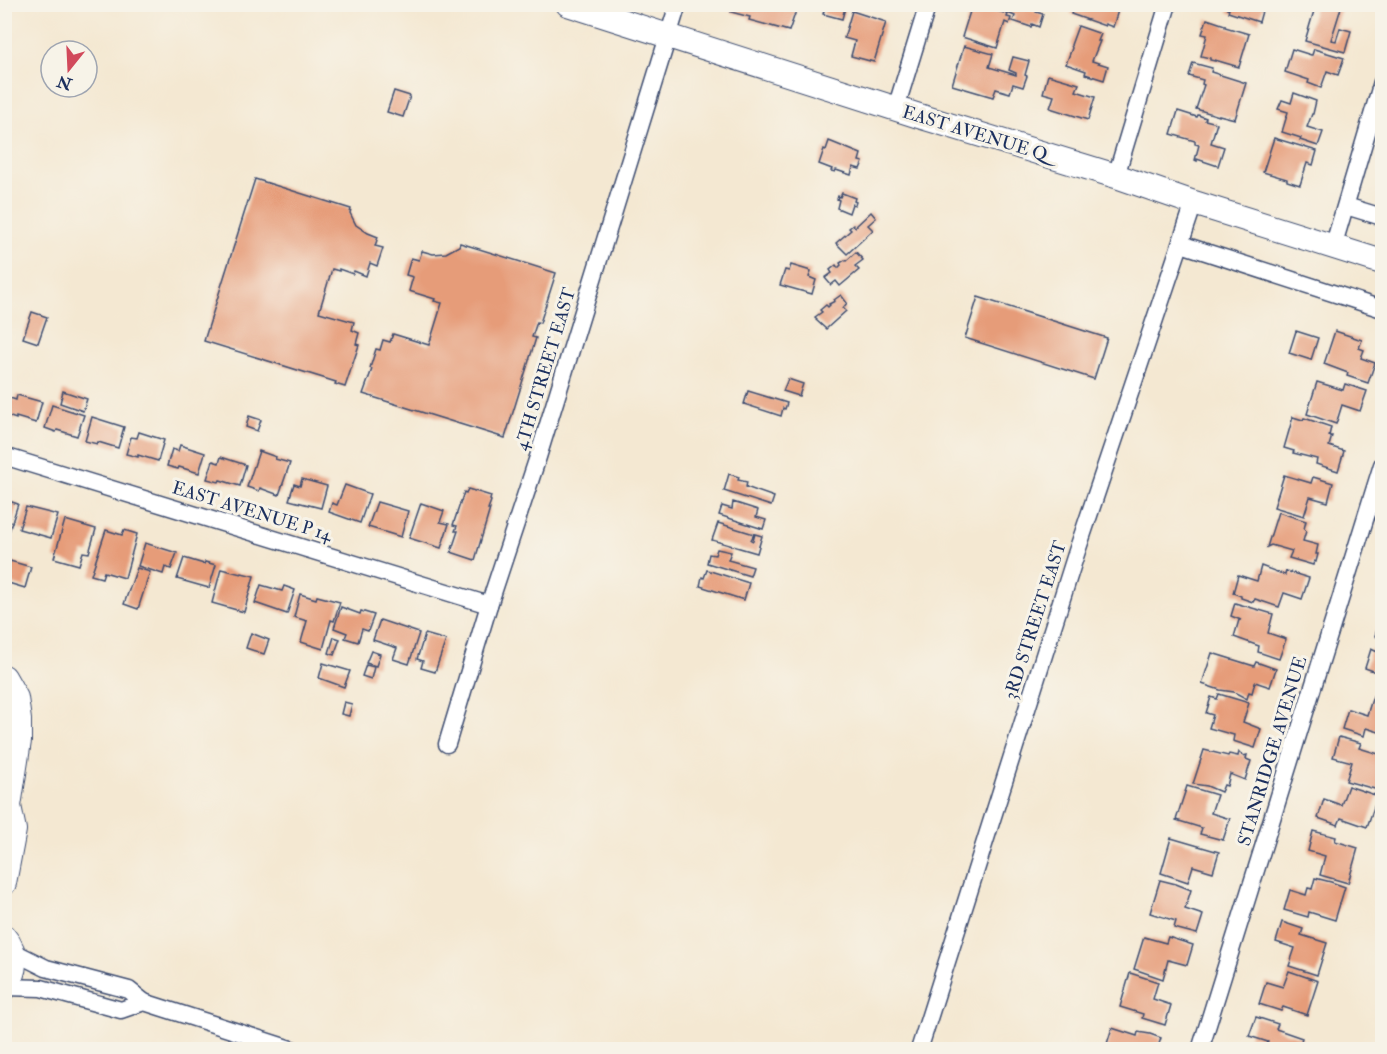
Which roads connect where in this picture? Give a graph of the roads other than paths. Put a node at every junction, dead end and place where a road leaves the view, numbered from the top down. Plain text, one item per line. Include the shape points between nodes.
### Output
1 (568, 4) edge
2 (678, 4) edge
3 (928, 4) edge
4 (1168, 4) edge
5 (668, 37) junction
6 (1383, 82) edge
7 (896, 108) junction
8 (1116, 176) junction
9 (1194, 203) junction
10 (1346, 206) junction
11 (1383, 217) edge
12 (1181, 244) junction
13 (1333, 247) junction
14 (1383, 262) edge
15 (1383, 309) edge
16 (4, 456) edge
17 (1383, 465) edge
18 (489, 604) junction
19 (4, 677) edge
20 (447, 744) dead end
21 (7, 810) edge
22 (4, 883) edge
23 (9, 945) edge
24 (5, 987) edge
25 (144, 1002) junction
26 (294, 1050) edge
27 (920, 1050) edge
28 (1200, 1050) edge

1 - 5 street, EAST AVENUE Q
2 - 5 street, 4TH STREET EAST
3 - 7 street
4 - 8 street
5 - 7 street, EAST AVENUE Q
5 - 18 street, 4TH STREET EAST
6 - 10 street
7 - 8 street, EAST AVENUE Q
8 - 9 street, EAST AVENUE Q
9 - 12 street, 3RD STREET EAST
9 - 13 street, EAST AVENUE Q
10 - 11 street
10 - 13 street
12 - 15 street
12 - 27 street, 3RD STREET EAST via 1076,554
13 - 14 street, EAST AVENUE Q
16 - 18 street, EAST AVENUE P 14
17 - 28 street, STANRIDGE AVENUE
18 - 20 street, 4TH STREET EAST
19 - 21 street via 16,698 19,720
21 - 22 street via 14,830
23 - 24 street via 15,961
23 - 25 street via 46,968 129,990
24 - 25 street via 41,988 121,1010
25 - 26 street

